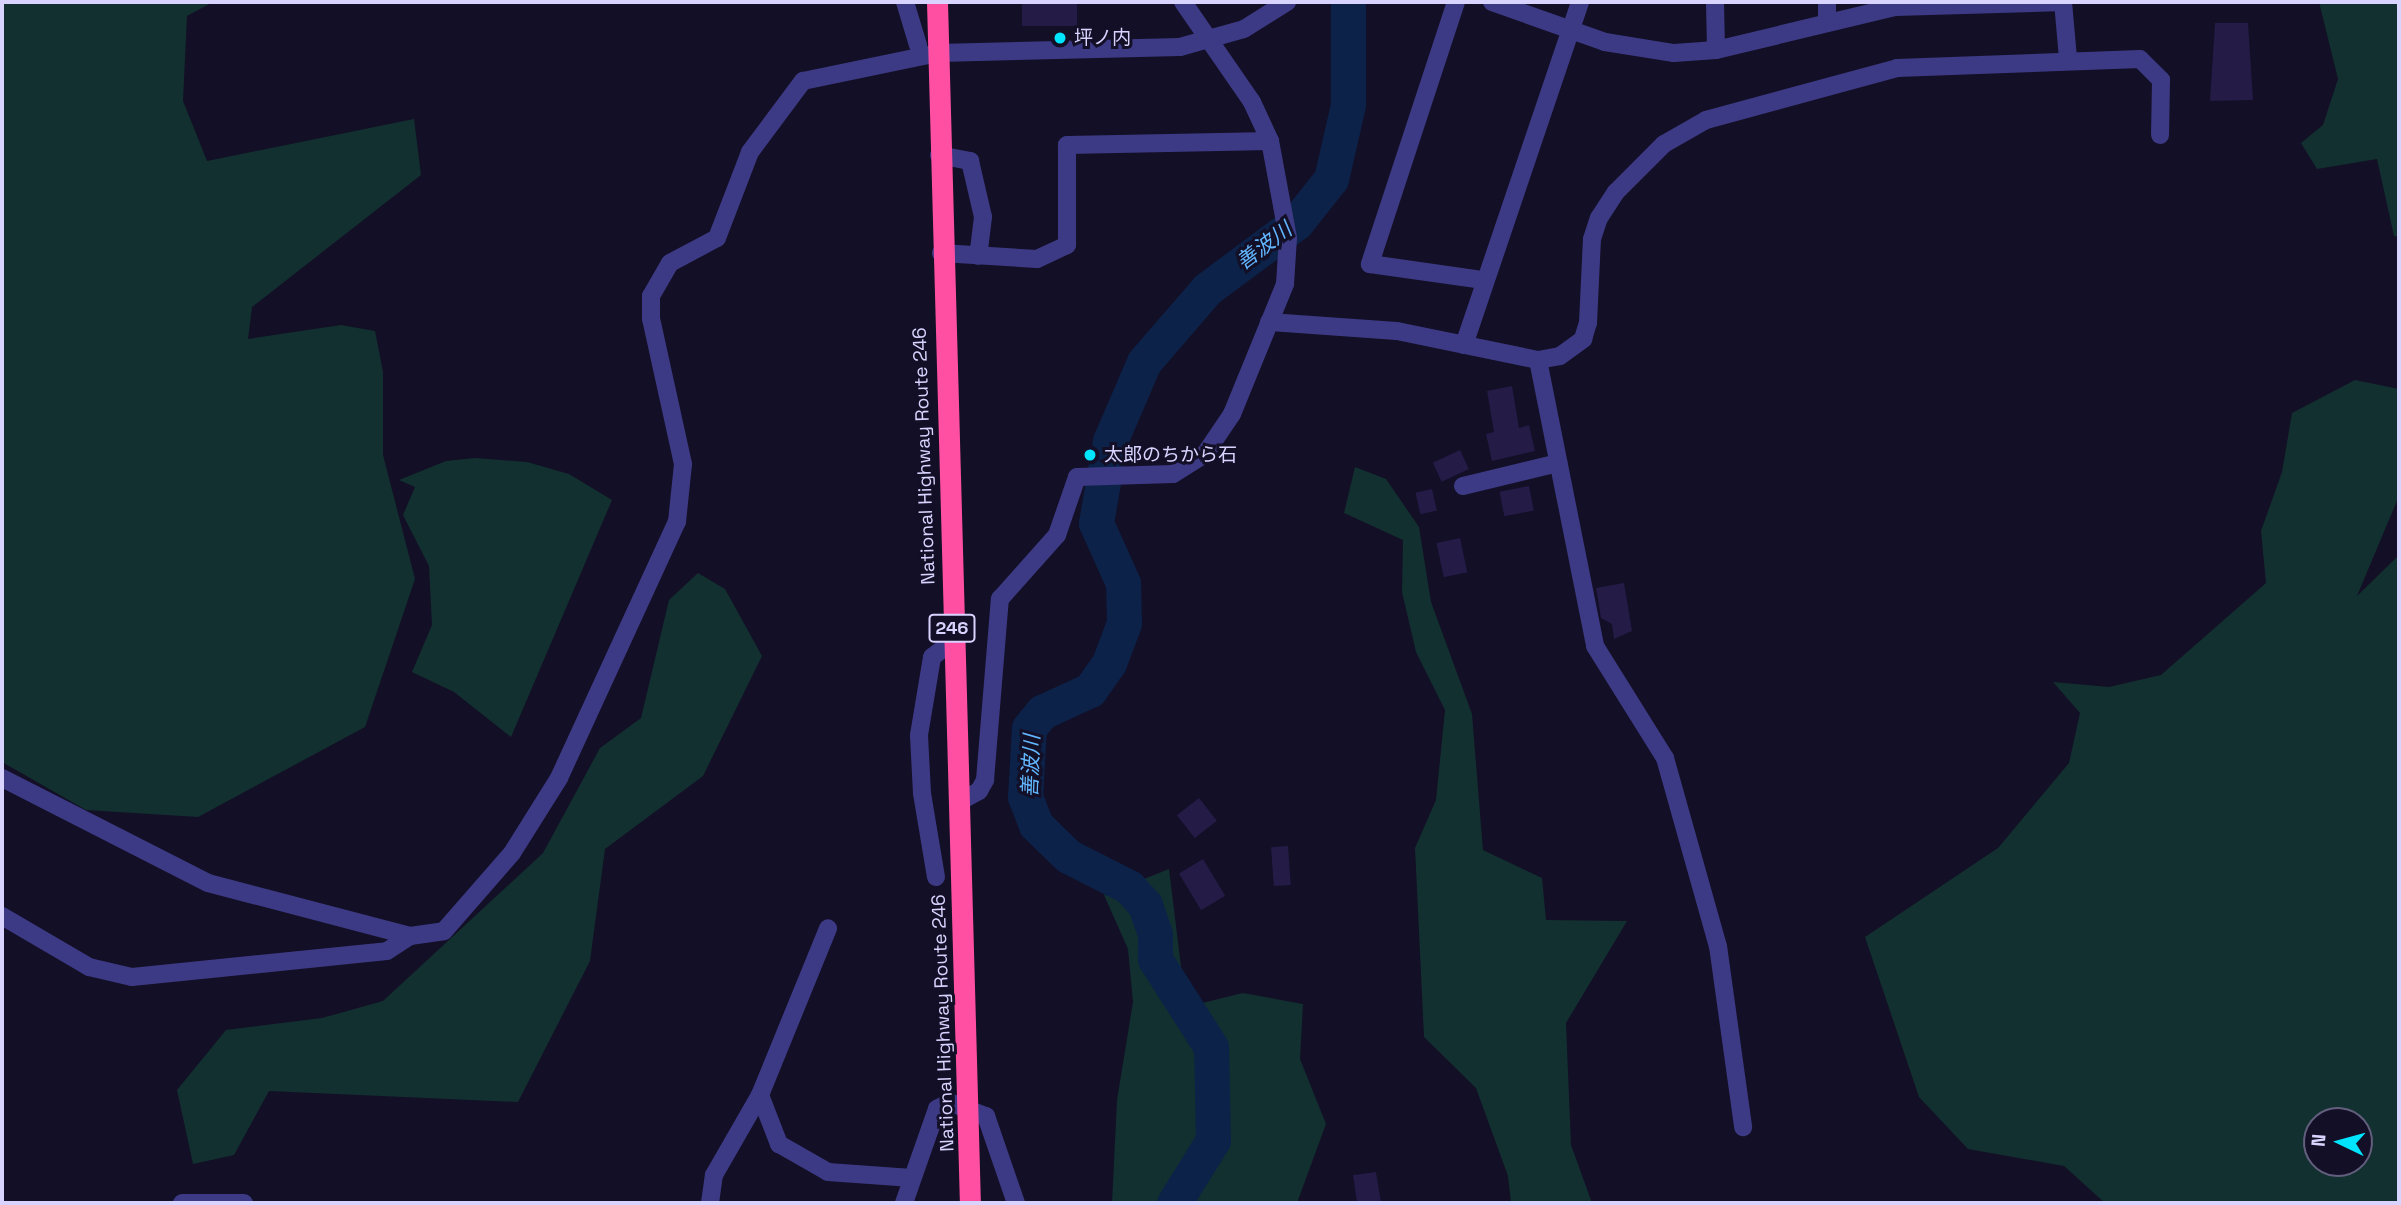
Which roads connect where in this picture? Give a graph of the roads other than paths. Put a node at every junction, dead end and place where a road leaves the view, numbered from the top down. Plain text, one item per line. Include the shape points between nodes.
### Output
1 (905, 2) edge
2 (937, 2) edge
3 (1183, 2) edge
4 (1287, 2) edge
5 (1456, 2) edge
6 (1492, 2) edge
7 (1580, 2) edge
8 (1715, 2) edge
9 (1827, 2) edge
10 (2063, 2) edge
11 (1941, 3) edge
12 (1827, 22) junction
13 (1568, 31) junction
14 (1210, 40) junction
15 (918, 45) dead end
16 (1716, 50) junction
17 (938, 53) junction
18 (2068, 58) junction
19 (2160, 135) dead end
20 (1270, 141) junction
21 (939, 155) junction
22 (941, 253) junction
23 (978, 256) junction
24 (1482, 280) junction
25 (1269, 322) junction
26 (1464, 345) junction
27 (1538, 360) junction
28 (1558, 463) junction
29 (1463, 486) dead end
30 (953, 641) junction
31 (2, 778) edge
32 (959, 802) junction
33 (936, 877) dead end
34 (2, 916) edge
35 (828, 928) dead end
36 (410, 936) junction
37 (760, 1095) junction
38 (968, 1105) junction
39 (1743, 1127) dead end
40 (912, 1178) junction
41 (181, 1203) edge
42 (244, 1203) edge
43 (710, 1203) edge
44 (904, 1203) edge
45 (971, 1203) edge
46 (1016, 1203) edge

1 - 15 street
2 - 17 highway, National Highway Route 246 / 246
3 - 14 street
4 - 14 street via 1244,29
5 - 24 street via 1370,264
6 - 13 street
7 - 13 street
8 - 16 street
9 - 12 street
10 - 11 street
10 - 18 street
11 - 12 street via 1895,7
12 - 16 street
13 - 16 street via 1642,50
13 - 24 street
14 - 17 street via 1180,47
14 - 20 street
17 - 21 highway, National Highway Route 246 / 246
17 - 36 street via 803,81 750,152 718,238 670,263 659,279 651,296 651,319 684,464 677,522 559,778 512,853 444,931
18 - 19 street via 2140,59 2161,80
18 - 27 street via 2056,63 1897,68 1685,128 1616,192 1599,218 1592,239 1583,339 1560,356
20 - 23 street via 1068,145 1067,246 1037,259
20 - 25 street via 1286,229 1285,284
21 - 22 highway, National Highway Route 246 / 246
21 - 23 street via 970,161 983,217
22 - 23 street
22 - 30 highway, National Highway Route 246 / 246
24 - 26 street
25 - 26 street via 1397,331
25 - 32 street via 1232,414 1205,454 1173,474 1077,477 1057,535 1000,599 985,780 979,791
26 - 27 street
27 - 28 street
28 - 29 street
28 - 39 street via 1595,646 1665,758 1718,946
30 - 32 highway, National Highway Route 246 / 246
30 - 33 street via 932,657 919,735 922,793
31 - 36 street via 208,883
32 - 38 highway, National Highway Route 246 / 246
34 - 36 street via 89,967 132,977 387,951
35 - 37 street
37 - 40 street via 779,1144 828,1172
37 - 43 street via 723,1155
38 - 40 street via 949,1102 937,1109
38 - 45 highway, National Highway Route 246 / 246
38 - 46 street via 986,1116 995,1131
40 - 44 street
41 - 42 street

